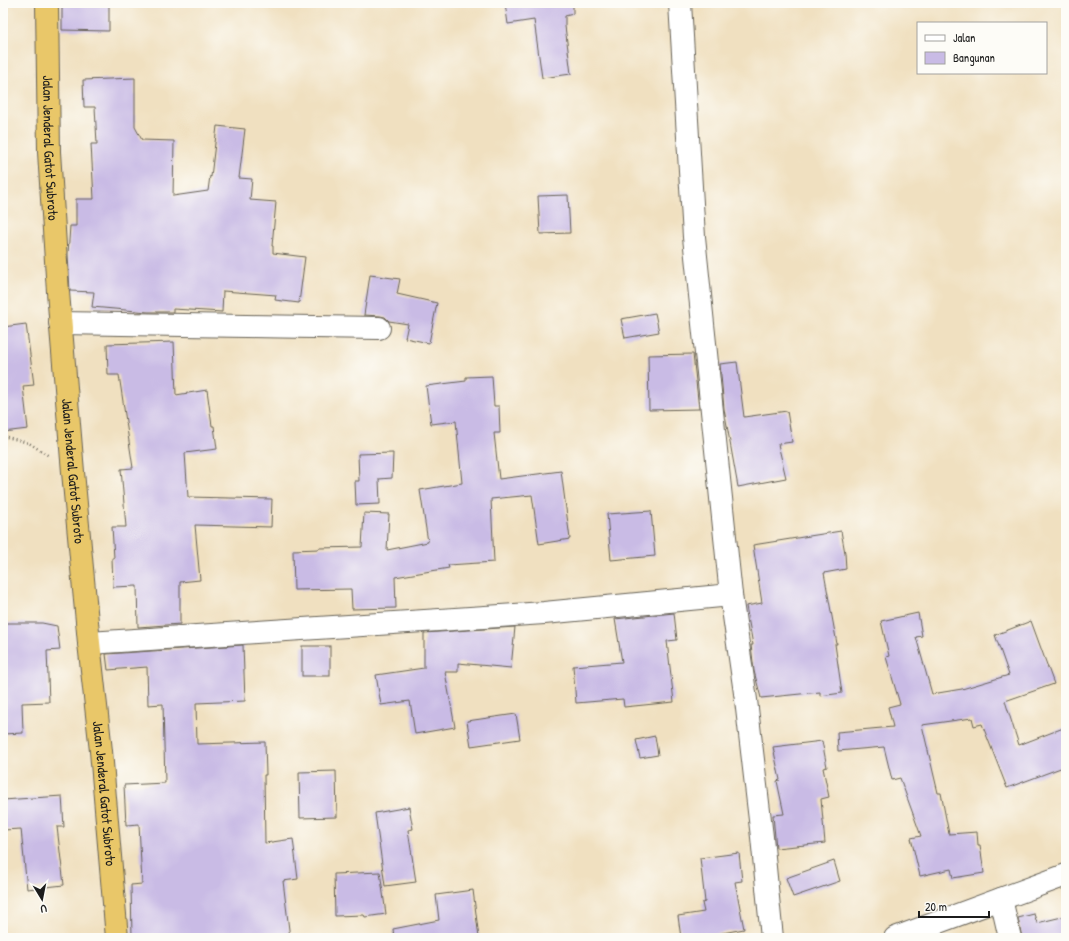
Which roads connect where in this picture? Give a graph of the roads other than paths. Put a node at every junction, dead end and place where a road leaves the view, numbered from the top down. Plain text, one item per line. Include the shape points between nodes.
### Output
1 (47, 3) edge
2 (680, 3) edge
3 (60, 323) junction
4 (379, 328) dead end
5 (731, 595) junction
6 (88, 642) junction
7 (1066, 875) edge
8 (1001, 899) junction
9 (117, 938) edge
10 (772, 938) edge
11 (895, 938) edge
12 (1010, 938) edge

1 - 3 highway, Jalan Jenderal Gatot Subroto via 49,152
2 - 5 street via 694,237
3 - 4 street
3 - 6 highway, Jalan Jenderal Gatot Subroto
5 - 6 street via 544,614
5 - 10 street via 746,700
6 - 9 highway, Jalan Jenderal Gatot Subroto via 101,751
7 - 8 street
8 - 11 street
8 - 12 street

